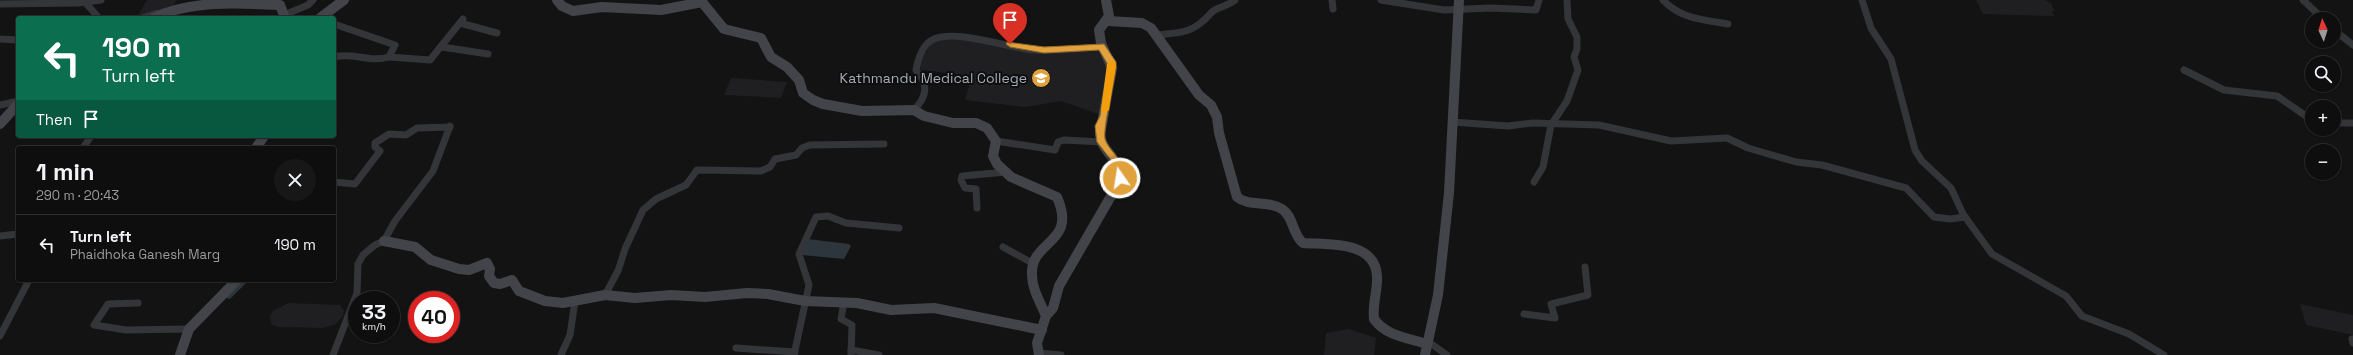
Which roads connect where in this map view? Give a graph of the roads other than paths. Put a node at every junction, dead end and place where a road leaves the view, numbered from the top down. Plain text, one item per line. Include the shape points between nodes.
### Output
1 (100, 0) edge
2 (220, 0) edge
3 (313, 0) edge
4 (344, 0) edge
5 (557, 0) edge
6 (1106, 0) edge
7 (1235, 0) edge
8 (1332, 0) edge
9 (1381, 0) edge
10 (1539, 0) edge
11 (1567, 0) edge
12 (1663, 0) edge
13 (1862, 0) edge
14 (2303, 0) edge
15 (84, 1) edge
16 (0, 4) edge
17 (1459, 4) edge
18 (1334, 9) dead end
19 (2315, 12) edge
20 (97, 16) edge
21 (156, 16) edge
22 (285, 16) edge
23 (323, 16) edge
24 (1108, 21) junction
25 (1728, 24) dead end
26 (336, 25) edge
27 (496, 33) dead end
28 (1156, 35) junction
29 (2341, 36) edge
30 (0, 39) edge
31 (16, 40) edge
32 (1101, 46) junction
33 (2353, 46) edge
34 (442, 47) junction
35 (488, 54) dead end
36 (336, 56) edge
37 (389, 57) junction
38 (2184, 70) dead end
39 (16, 101) edge
40 (0, 105) edge
41 (16, 106) edge
42 (914, 110) junction
43 (2305, 115) edge
44 (1452, 122) junction
45 (2341, 123) edge
46 (2353, 123) edge
47 (0, 124) edge
48 (1551, 125) junction
49 (996, 141) junction
50 (1101, 142) junction
51 (884, 144) dead end
52 (1006, 172) junction
53 (336, 182) edge
54 (1534, 182) dead end
55 (977, 208) dead end
56 (1965, 217) junction
57 (899, 228) dead end
58 (16, 234) edge
59 (0, 236) edge
60 (384, 241) junction
61 (1003, 247) dead end
62 (1034, 264) junction
63 (1585, 267) dead end
64 (28, 282) edge
65 (235, 282) edge
66 (605, 295) junction
67 (575, 301) junction
68 (805, 301) junction
69 (844, 302) junction
70 (138, 303) dead end
71 (1524, 314) dead end
72 (1046, 316) junction
73 (189, 329) junction
74 (1042, 330) junction
75 (0, 336) edge
76 (1427, 344) junction
77 (736, 348) dead end
78 (794, 353) edge
79 (851, 353) edge
80 (1038, 354) edge
81 (180, 355) edge
82 (333, 355) edge
83 (561, 355) edge
84 (879, 355) edge
85 (1061, 355) edge
86 (1425, 355) edge
87 (1447, 355) edge
88 (2164, 355) edge

1 - 15 street
2 - 21 street via 185,3
2 - 22 street via 280,5
3 - 22 street
4 - 23 street
5 - 42 street via 562,6 573,11 602,7 661,10 702,2 724,29 761,38 772,57 787,67 799,80 803,93 813,100 862,111
6 - 24 street via 1110,13
7 - 28 street via 1211,13 1209,18 1188,32
8 - 18 street
9 - 17 street via 1444,10
10 - 17 street via 1536,10
11 - 48 street via 1568,20 1578,38 1574,57 1578,70 1567,101
12 - 25 street via 1671,11 1683,16
13 - 56 street via 1871,28 1891,59 1915,150 1922,162 1951,188
14 - 19 street
15 - 16 street
15 - 20 street
17 - 44 street
24 - 28 street via 1142,23 1151,28
24 - 32 street via 1100,30
26 - 37 street via 395,46
27 - 34 street via 461,21
28 - 76 street via 1198,95 1215,112 1237,197 1242,201 1263,202 1284,211 1290,218 1294,234 1303,243 1350,246 1371,259 1377,269 1378,280 1373,311 1375,322 1378,326
29 - 33 street
30 - 31 street
32 - 42 street via 1033,50 1002,43 949,37 934,39 928,43 916,63 916,70 926,83 923,98
32 - 50 street via 1112,62 1104,116 1100,126
34 - 35 street
34 - 37 street via 430,60
36 - 37 street via 350,53 375,61
38 - 43 street via 2224,90 2277,96
39 - 40 street
41 - 47 street
42 - 49 street via 924,116 953,123 976,123 987,128
44 - 48 street via 1508,126 1533,123
44 - 76 street via 1449,193 1438,295
45 - 46 street
48 - 54 street via 1543,167
48 - 56 street via 1599,125 1646,138 1671,141 1726,138 1748,148 1796,162 1822,164 1906,188 1929,215 1936,218 1947,220
49 - 50 street via 1055,150 1058,142 1064,140
49 - 52 street via 994,161
50 - 72 street via 1116,160 1120,178 1060,286 1053,308
51 - 66 street via 810,145 802,148 796,155 776,159 766,169 697,170 686,185 656,199 643,210 618,271
52 - 55 street via 962,176 961,180 966,188 976,189
52 - 62 street via 1030,187 1054,195 1058,200 1063,220 1062,228 1039,254
53 - 60 street via 355,184 380,151 375,143 387,134 406,135 417,128 450,126 433,171 395,221
56 - 88 street via 1992,254 2066,296 2082,316 2129,334
57 - 68 street via 846,223 828,216 816,217 799,254 809,285
58 - 59 street
60 - 67 street via 415,247 431,260 459,269 469,270 487,263 490,269 489,276 494,283 512,280 519,291 529,296 552,302
60 - 82 street via 363,255 358,264 357,294
61 - 62 street
62 - 72 street via 1033,284
63 - 71 street via 1588,295 1551,304 1554,318
64 - 75 street
65 - 73 street
66 - 67 street
66 - 68 street via 635,298 671,295 705,297 747,293 781,295
67 - 83 street via 570,336
68 - 69 street
68 - 78 street
69 - 74 street via 891,310 934,308
69 - 79 street via 841,319 852,325
70 - 73 street via 108,304 94,325 126,330
72 - 74 street
73 - 81 street
74 - 80 street via 1037,343
76 - 86 street
76 - 87 street via 1433,345
77 - 78 street
79 - 84 street
80 - 85 street

